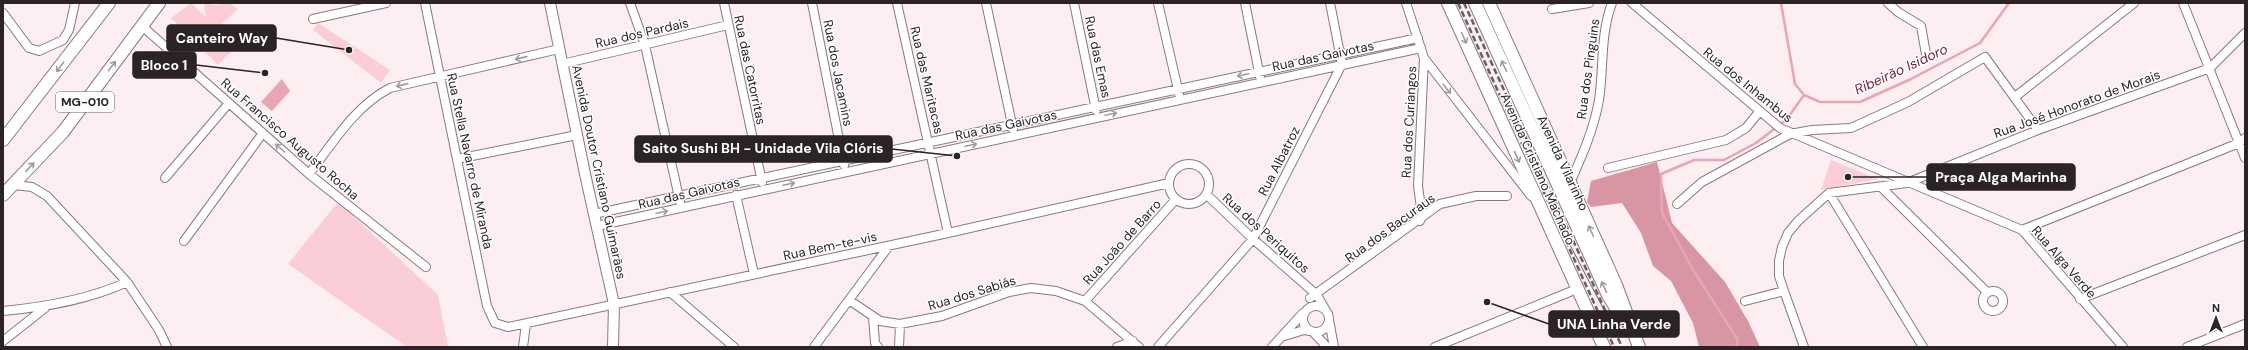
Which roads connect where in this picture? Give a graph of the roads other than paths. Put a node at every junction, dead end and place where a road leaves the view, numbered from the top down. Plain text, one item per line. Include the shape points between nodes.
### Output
1 (75, 3) edge
2 (109, 3) edge
3 (159, 3) edge
4 (386, 3) edge
5 (425, 3) edge
6 (550, 3) edge
7 (630, 3) edge
8 (724, 3) edge
9 (812, 3) edge
10 (897, 3) edge
11 (986, 3) edge
12 (1074, 3) edge
13 (1158, 3) edge
14 (1245, 3) edge
15 (1330, 3) edge
16 (1406, 3) edge
17 (1448, 3) edge
18 (1475, 3) edge
19 (1489, 3) edge
20 (1589, 3) edge
21 (1612, 3) edge
22 (1632, 3) edge
23 (1888, 3) edge
24 (2134, 3) edge
25 (2183, 3) edge
26 (1552, 9) dead end
27 (3, 13) edge
28 (313, 19) dead end
29 (728, 25) junction
30 (142, 26) junction
31 (2245, 33) edge
32 (1418, 38) junction
33 (645, 45) junction
34 (1421, 48) junction
35 (559, 49) junction
36 (1926, 54) dead end
37 (1340, 55) junction
38 (1424, 58) junction
39 (562, 64) junction
40 (1342, 64) junction
41 (2210, 68) junction
42 (1259, 72) junction
43 (440, 77) junction
44 (1261, 82) junction
45 (1178, 89) junction
46 (2014, 97) junction
47 (1180, 100) junction
48 (229, 103) junction
49 (1095, 106) junction
50 (1762, 114) junction
51 (1098, 117) junction
52 (1012, 124) junction
53 (2038, 130) junction
54 (263, 133) junction
55 (1790, 134) junction
56 (577, 135) junction
57 (1014, 136) junction
58 (3, 140) edge
59 (2242, 140) edge
60 (928, 143) junction
61 (931, 153) junction
62 (2245, 158) edge
63 (457, 159) junction
64 (843, 161) junction
65 (1608, 168) dead end
66 (845, 171) junction
67 (309, 174) junction
68 (165, 178) dead end
69 (761, 178) junction
70 (1169, 183) junction
71 (1570, 183) junction
72 (1906, 183) junction
73 (14, 185) junction
74 (1881, 187) junction
75 (764, 189) junction
76 (1829, 193) junction
77 (1206, 194) junction
78 (3, 195) edge
79 (736, 195) junction
80 (679, 196) junction
81 (1507, 196) dead end
82 (1176, 199) junction
83 (1677, 204) dead end
84 (1538, 206) junction
85 (681, 208) junction
86 (594, 214) junction
87 (1420, 220) junction
88 (596, 226) junction
89 (2022, 230) junction
90 (948, 233) junction
91 (2245, 235) edge
92 (1253, 239) junction
93 (184, 241) dead end
94 (889, 246) junction
95 (426, 267) dead end
96 (754, 274) junction
97 (127, 282) junction
98 (1577, 289) junction
99 (1784, 291) junction
100 (670, 292) junction
101 (1987, 292) dead end
102 (1314, 297) junction
103 (2080, 299) junction
104 (849, 300) junction
105 (1085, 301) junction
106 (1745, 302) dead end
107 (614, 304) junction
108 (46, 307) junction
109 (1325, 309) junction
110 (1306, 310) junction
111 (3, 311) edge
112 (873, 317) junction
113 (1329, 320) junction
114 (495, 323) joint
115 (526, 324) junction
116 (900, 324) junction
117 (2245, 324) edge
118 (1311, 331) junction
119 (1632, 332) junction
120 (1281, 337) junction
121 (3, 341) edge
122 (1136, 344) edge
123 (167, 347) edge
124 (523, 347) edge
125 (613, 347) edge
126 (734, 347) edge
127 (814, 347) edge
128 (878, 347) edge
129 (900, 347) edge
130 (1117, 347) edge
131 (1158, 347) edge
132 (1272, 347) edge
133 (1327, 347) edge
134 (1334, 347) edge
135 (1435, 347) edge
136 (1604, 347) edge
137 (1639, 347) edge
138 (1804, 347) edge
139 (1923, 347) edge
140 (2123, 347) edge
141 (2187, 347) edge

1 - 27 street via 69,30 62,40 39,51 29,48
2 -> 58 highway, MG-010
3 - 30 highway, MG-010
4 - 28 street
5 - 43 street, Rua Stella Navarro de Miranda
6 - 35 main road, Avenida Doutor Cristiano Guimarães
7 - 33 street
8 - 29 street, Rua das Catorritas
9 - 64 street, Rua dos Jacamins
10 - 60 street, Rua das Maritacas
11 - 52 street
12 - 49 street, Rua das Emas
13 - 45 street
14 - 42 street
15 - 37 street
16 - 32 street, Rua dos Curiangos
17 -> 84 highway, Avenida Cristiano Machado
119 -> 18 highway, Avenida Vilarinho via 1608,295
19 - 71 highway, Avenida Cristiano Machado
20 - 26 street
21 - 71 street, Rua dos Pinguins via 1605,28 1595,119
22 - 50 street, Rua dos Inhambus
23 - 36 street via 1922,26
24 - 46 street
25 - 41 street
29 - 33 street, Rua dos Pardais
29 - 69 street, Rua das Catorritas
30 - 48 street, Rua Francisco Augusto Rocha
73 -> 30 highway, MG-010 via 63,132
31 - 41 street, Rua José Honorato de Morais
32 - 34 street, Rua dos Curiangos
32 - 37 street, Rua das Gaivotas
33 - 39 street, Rua dos Pardais
33 - 80 street
34 - 38 street, Rua dos Curiangos
34 - 40 street, Rua das Gaivotas
35 - 39 main road, Avenida Doutor Cristiano Guimarães
35 -> 43 street
37 - 40 street
37 - 42 street, Rua das Gaivotas
38 -> 84 street
38 - 87 street, Rua dos Curiangos via 1418,186 1422,216
39 - 56 main road, Avenida Doutor Cristiano Guimarães
40 - 44 street, Rua das Gaivotas
40 - 92 street, Rua Albatroz
41 - 53 street, Rua José Honorato de Morais
41 - 59 street
42 - 44 street
42 -> 45 street, Rua das Gaivotas
43 - 63 street, Rua Stella Navarro de Miranda
43 -> 67 street via 390,88 377,95 342,131
44 - 47 street, Rua das Gaivotas
45 - 47 street
45 - 49 street, Rua das Gaivotas
46 - 53 street
46 - 55 street via 1985,57 1908,102 1851,128
51 -> 47 street, Rua das Gaivotas
48 - 54 street, Rua Francisco Augusto Rocha
48 - 68 street
49 - 51 street, Rua das Emas
49 - 52 street, Rua das Gaivotas
50 - 55 street, Rua dos Inhambus
50 - 65 street via 1726,140
51 - 57 street, Rua das Gaivotas
52 - 57 street
52 - 60 street, Rua das Gaivotas
53 - 72 street, Rua José Honorato de Morais
67 -> 54 street, Rua Francisco Augusto Rocha
54 - 93 street
55 - 72 street, Rua dos Inhambus
55 - 83 street via 1702,182
56 - 63 street
56 - 86 main road, Avenida Doutor Cristiano Guimarães
61 -> 57 street, Rua das Gaivotas
59 - 62 street
59 - 89 street
60 - 61 street, Rua das Maritacas
60 - 64 street, Rua das Gaivotas
61 - 66 street, Rua das Gaivotas
61 - 90 street, Rua das Maritacas
63 - 114 street, Rua Stella Navarro de Miranda via 487,306
64 - 66 street, Rua dos Jacamins
64 - 69 street, Rua das Gaivotas
75 -> 66 street, Rua das Gaivotas
67 - 95 street, Rua Francisco Augusto Rocha
69 - 75 street, Rua das Catorritas
69 - 80 street, Rua das Gaivotas
70 - 77 street via 1177,168 1193,164 1203,169 1208,176 1209,187
70 - 82 street
70 - 90 street, Rua Bem-te-vis
119 -> 71 highway, Avenida Cristiano Machado via 1616,285
72 - 74 street, Rua José Honorato de Morais
72 - 89 street, Rua Alga Verde
73 - 78 highway, MG-010
73 - 97 street via 32,187 47,196
74 - 76 street, Rua José Honorato de Morais
74 - 101 street
75 - 79 street, Rua das Gaivotas
76 - 99 street via 1788,233 1782,247 1779,269
76 - 139 street
77 - 82 street via 1201,200 1191,204
77 - 92 street, Rua dos Periquitos
79 - 85 street, Rua das Gaivotas
79 - 96 street
80 - 85 street
80 - 86 street, Rua das Gaivotas
81 - 87 street, Rua dos Bacuraus via 1476,196 1440,204
82 - 105 street, Rua João de Barro
84 - 98 highway, Avenida Cristiano Machado
88 -> 85 street, Rua das Gaivotas
86 - 88 main road, Avenida Doutor Cristiano Guimarães
87 - 102 street, Rua dos Bacuraus
88 - 107 main road, Avenida Doutor Cristiano Guimarães
89 - 103 street, Rua Alga Verde
90 - 94 street, Rua Bem-te-vis
91 - 103 street
92 - 102 street, Rua dos Periquitos via 1310,289
92 - 131 street, Rua Albatroz
94 - 96 street, Rua Bem-te-vis
94 - 104 street
96 - 100 street, Rua Bem-te-vis
97 - 108 street
97 - 123 street via 159,330
98 - 135 street
98 - 136 highway, Avenida Cristiano Machado
99 - 106 street
99 - 138 street
100 - 107 street, Rua Bem-te-vis
100 - 126 street
102 - 109 street, Rua dos Periquitos
102 - 110 street
103 - 140 street, Rua Alga Verde
104 - 112 street, Rua dos Sabiás
104 - 127 street
105 - 116 street, Rua dos Sabiás via 1056,291 1031,288 1009,292 942,316
105 - 122 street, Rua dos Sabiás
107 - 115 street, Rua Bem-te-vis
107 - 125 main road, Avenida Doutor Cristiano Guimarães
108 - 111 street
108 - 121 street
109 - 110 street via 1317,305
109 - 113 street
110 - 118 street via 1304,324
110 - 120 street
112 - 116 street, Rua dos Sabiás via 880,321
112 - 128 street via 875,343
113 - 118 street via 1322,330
113 - 134 street
114 - 115 street, Rua Bem-te-vis via 508,327
115 - 124 street
116 - 129 street
117 - 141 street
118 - 120 street via 1304,330
118 - 133 street
119 - 137 highway, Avenida Cristiano Machado
120 - 132 street
122 - 130 street

